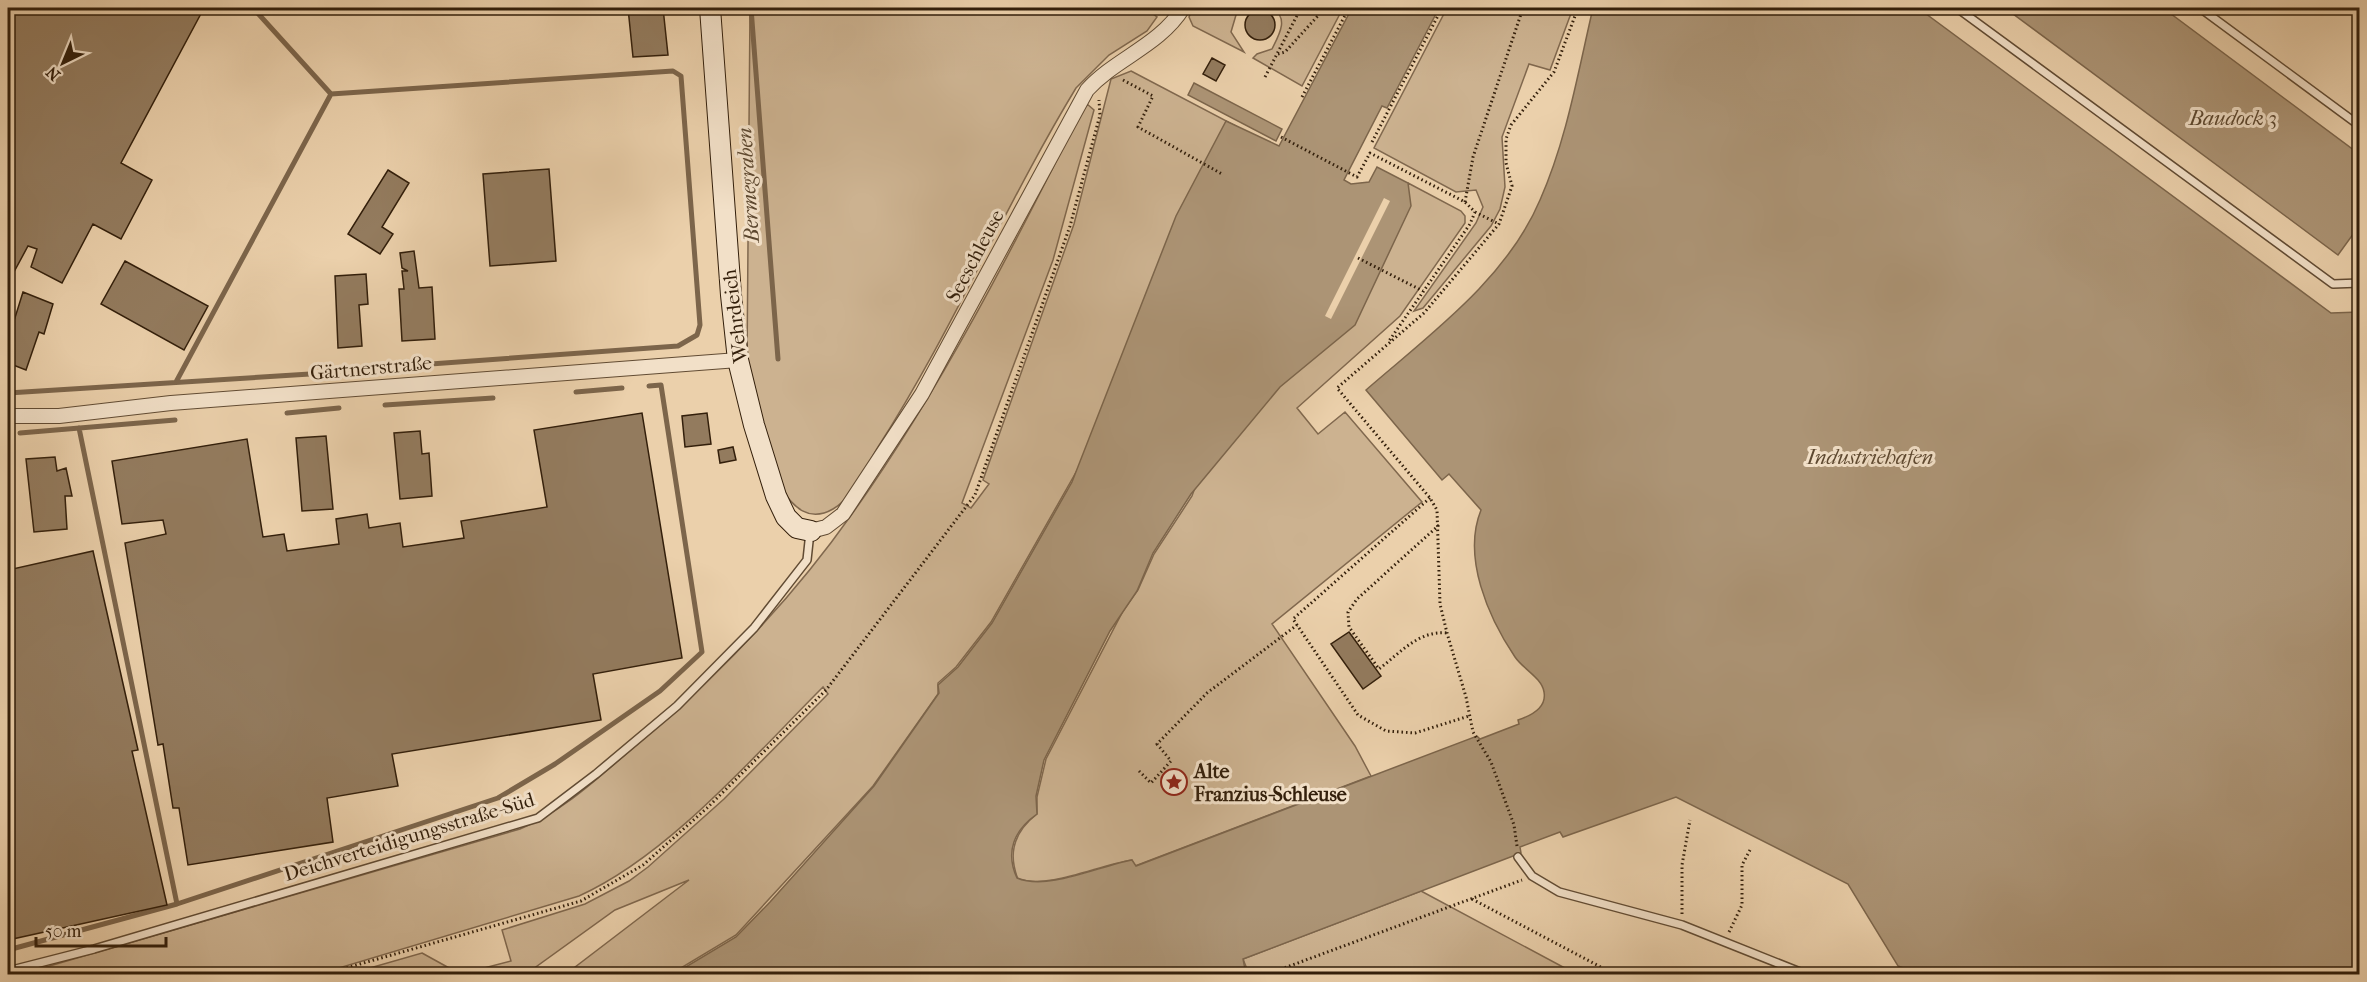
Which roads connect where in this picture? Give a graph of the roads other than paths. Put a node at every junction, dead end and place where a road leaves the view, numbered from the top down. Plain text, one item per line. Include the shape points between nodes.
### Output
1 (710, 8) edge
2 (1183, 8) edge
3 (1957, 8) edge
4 (2200, 8) edge
5 (2360, 126) edge
6 (2360, 283) edge
7 (738, 360) junction
8 (8, 416) edge
9 (811, 531) junction
10 (1518, 857) road end
11 (8, 970) edge
12 (1805, 975) edge

1 - 7 street, Wehrdeich
2 - 9 street, Seeschleuse via 1151,43 1102,74 1077,106 922,394 843,514 826,527
3 - 6 lane via 2333,284
4 - 5 lane
7 - 8 street, Gärtnerstraße via 171,403 59,416
7 - 9 street, Wehrdeich via 776,496 786,518 797,528
9 - 11 lane, Deichverteidigungsstraße-Süd via 807,560 754,628 677,706 538,818 94,949
10 - 12 lane via 1532,876 1559,892 1682,925

